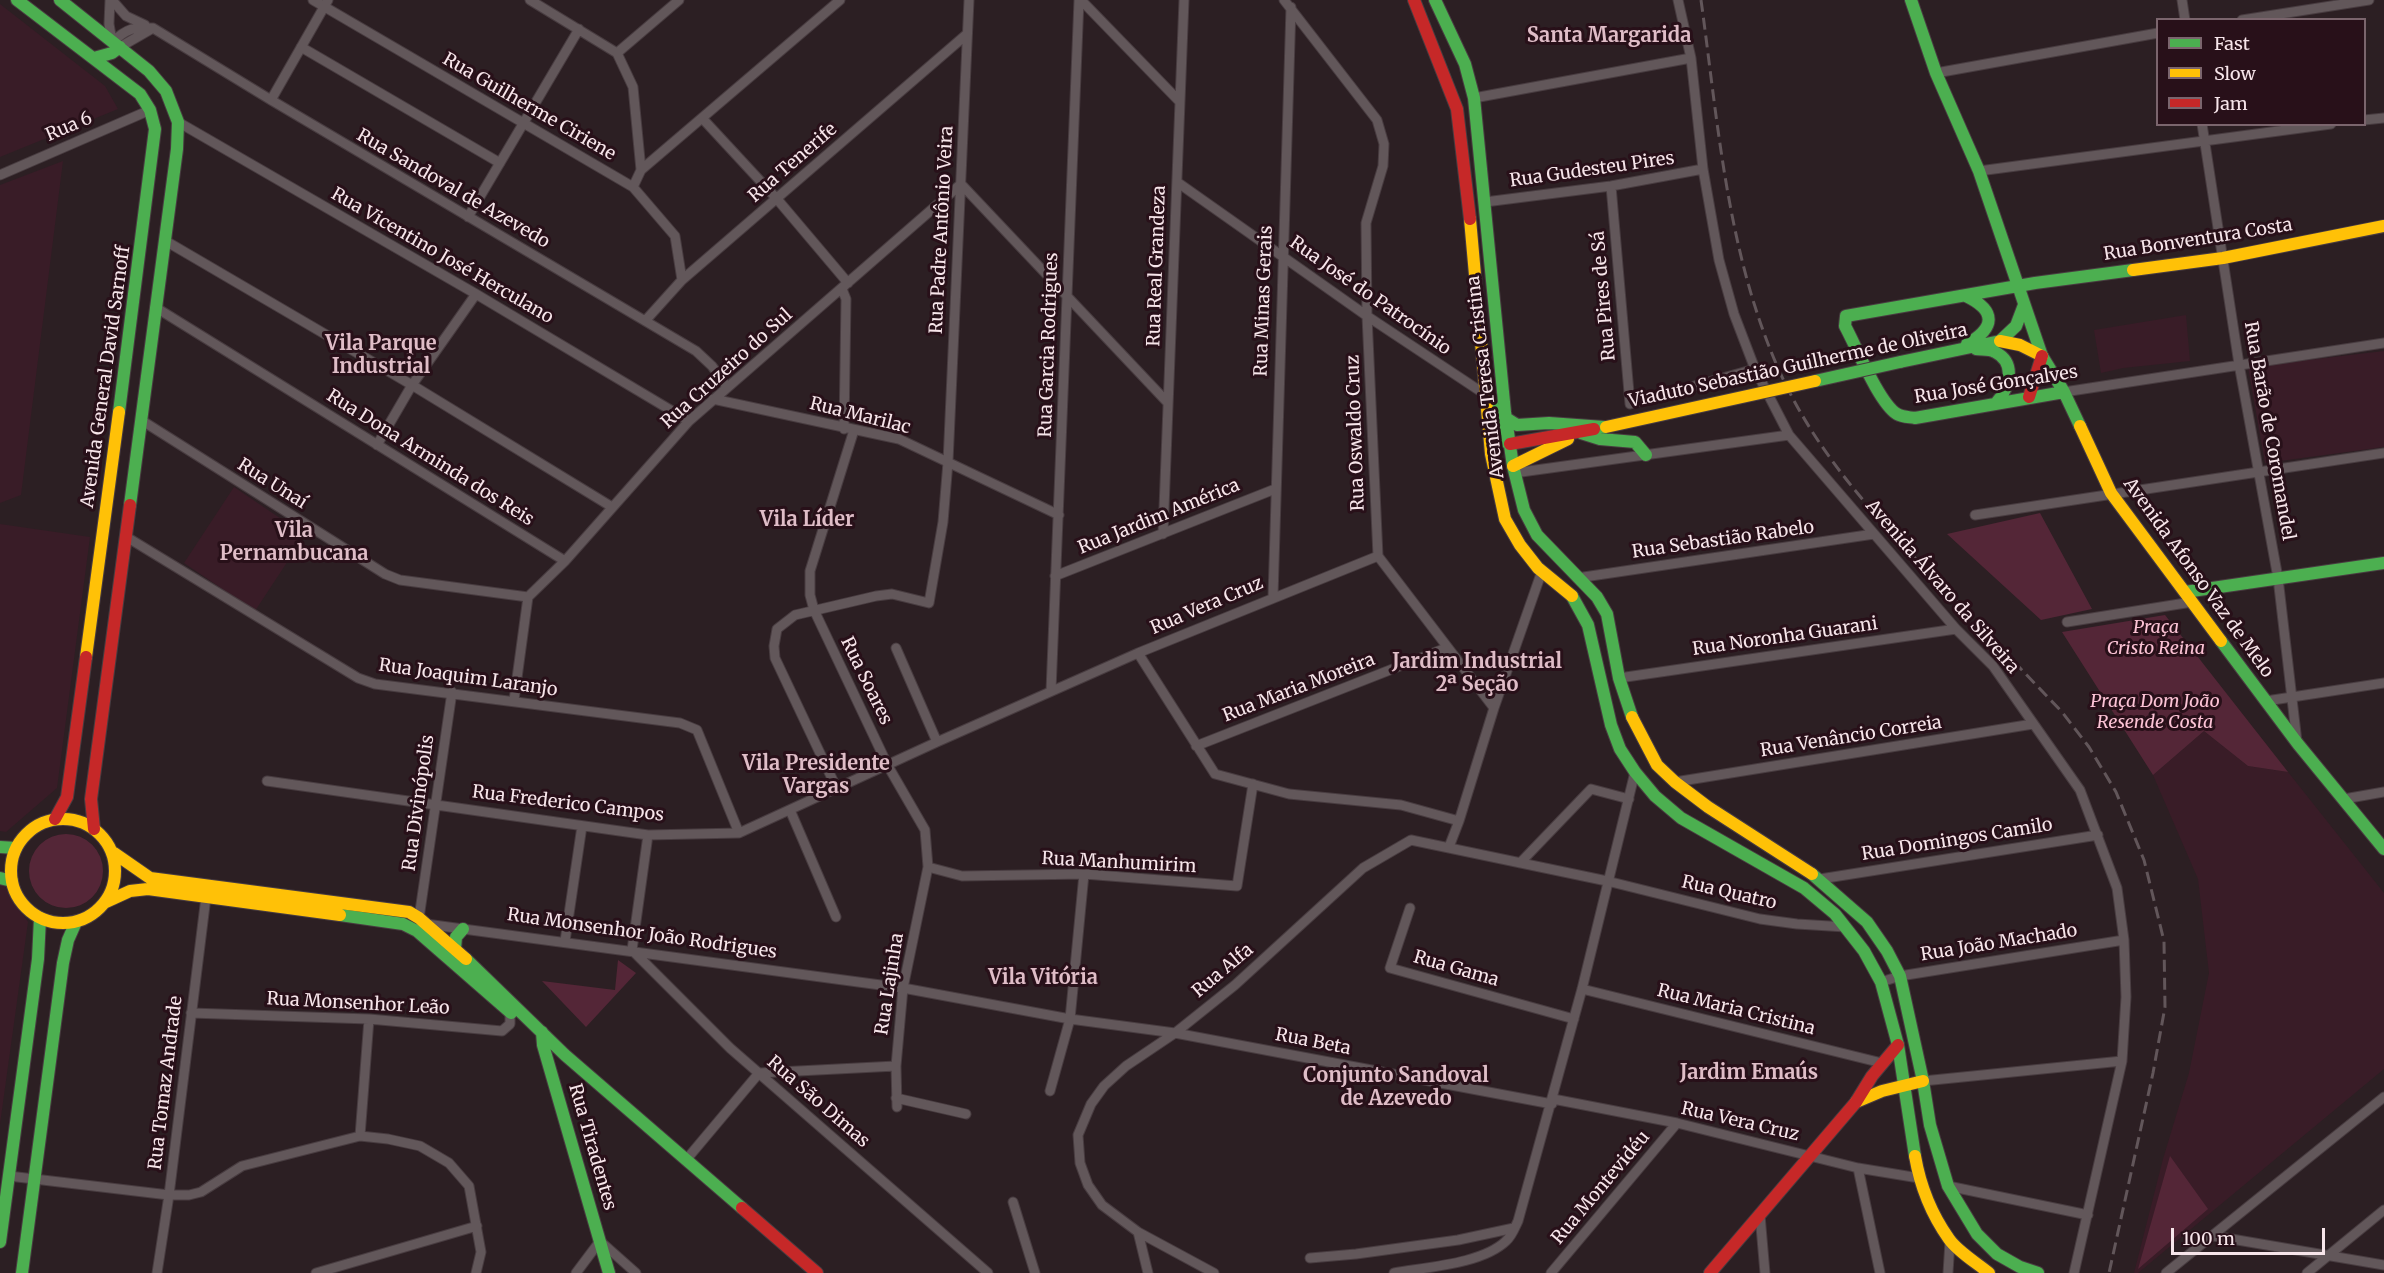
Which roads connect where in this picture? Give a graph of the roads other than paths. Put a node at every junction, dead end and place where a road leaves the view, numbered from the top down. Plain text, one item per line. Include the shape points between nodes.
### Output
1 (17, 0) edge
2 (60, 0) edge
3 (111, 0) edge
4 (313, 0) edge
5 (530, 0) edge
6 (679, 0) edge
7 (840, 0) edge
8 (969, 0) edge
9 (1080, 0) edge
10 (1184, 0) edge
11 (1414, 0) edge
12 (1435, 0) edge
13 (1678, 0) edge
14 (1911, 0) edge
15 (2182, 0) edge
16 (2369, 0) edge
17 (326, 3) edge
18 (1288, 3) edge
19 (2185, 18) edge
20 (2255, 18) edge
21 (153, 28) junction
22 (579, 29) junction
23 (2156, 33) edge
24 (967, 34) junction
25 (115, 43) junction
26 (301, 47) junction
27 (617, 53) junction
28 (94, 58) junction
29 (1691, 58) junction
30 (1936, 73) junction
31 (1474, 98) junction
32 (271, 100) junction
33 (1180, 102) junction
34 (150, 110) junction
35 (2384, 117) edge
36 (702, 118) junction
37 (2366, 120) edge
38 (178, 122) junction
39 (523, 123) junction
40 (2202, 126) edge
41 (2316, 126) edge
42 (155, 129) junction
43 (2205, 141) junction
44 (500, 164) junction
45 (1703, 169) junction
46 (641, 170) junction
47 (1979, 171) junction
48 (0, 175) edge
49 (1177, 182) junction
50 (961, 184) junction
51 (1611, 186) junction
52 (633, 187) junction
53 (777, 199) junction
54 (1485, 202) junction
55 (468, 217) junction
56 (2384, 226) edge
57 (164, 240) junction
58 (1282, 255) junction
59 (2223, 258) junction
60 (682, 280) junction
61 (845, 286) junction
62 (2017, 286) junction
63 (476, 294) junction
64 (1068, 296) junction
65 (1966, 296) junction
66 (2024, 304) junction
67 (155, 307) junction
68 (1367, 316) junction
69 (645, 321) junction
70 (2000, 341) junction
71 (2384, 343) edge
72 (1962, 348) junction
73 (2042, 356) junction
74 (2239, 364) junction
75 (1755, 369) junction
76 (412, 386) junction
77 (727, 387) junction
78 (2064, 392) junction
79 (1486, 395) junction
80 (2029, 397) junction
81 (713, 399) junction
82 (1997, 402) junction
83 (1168, 403) junction
84 (1506, 418) junction
85 (141, 420) junction
86 (689, 422) junction
87 (1605, 427) junction
88 (849, 429) junction
89 (1576, 434) junction
90 (1789, 435) junction
91 (1510, 444) junction
92 (377, 445) junction
93 (2384, 453) edge
94 (1646, 455) junction
95 (948, 462) junction
96 (1514, 470) junction
97 (2259, 471) junction
98 (1275, 489) junction
99 (2112, 493) junction
100 (612, 507) junction
101 (1059, 515) junction
102 (1975, 516) dead end
103 (1163, 534) junction
104 (1874, 534) junction
105 (125, 536) junction
106 (1378, 556) junction
107 (565, 561) junction
108 (2384, 563) edge
109 (1542, 571) junction
110 (1055, 576) junction
111 (1577, 578) junction
112 (2278, 578) junction
113 (2185, 592) junction
114 (528, 597) junction
115 (1273, 597) junction
116 (2192, 602) junction
117 (813, 610) junction
118 (2067, 622) dead end
119 (1956, 629) junction
120 (896, 648) dead end
121 (1446, 648) junction
122 (1138, 653) junction
123 (1619, 678) junction
124 (2384, 683) edge
125 (1051, 691) junction
126 (452, 692) junction
127 (2293, 698) junction
128 (514, 700) junction
129 (2266, 701) junction
130 (1494, 708) junction
131 (2033, 724) junction
132 (937, 742) junction
133 (2298, 744) junction
134 (1196, 746) junction
135 (888, 766) junction
136 (1635, 772) junction
137 (267, 781) dead end
138 (1675, 782) junction
139 (1253, 784) junction
140 (837, 789) junction
141 (2384, 792) edge
142 (1629, 799) junction
143 (2344, 799) junction
144 (434, 803) junction
145 (790, 810) junction
146 (55, 819) junction
147 (1459, 821) junction
148 (582, 826) junction
149 (94, 829) junction
150 (739, 833) junction
151 (648, 835) junction
152 (2098, 835) junction
153 (0, 847) edge
154 (1449, 847) junction
155 (16, 848) junction
156 (2384, 849) edge
157 (114, 854) junction
158 (1520, 863) junction
159 (928, 867) junction
160 (1084, 873) junction
161 (1821, 879) junction
162 (6, 880) edge
163 (1606, 881) junction
164 (207, 897) junction
165 (106, 902) junction
166 (1410, 908) dead end
167 (836, 917) dead end
168 (40, 918) junction
169 (76, 922) junction
170 (421, 924) junction
171 (1846, 927) junction
172 (463, 929) junction
173 (2124, 940) junction
174 (565, 941) junction
175 (455, 949) junction
176 (632, 950) junction
177 (1900, 976) junction
178 (1881, 982) junction
179 (903, 988) junction
180 (1582, 989) junction
181 (510, 1012) junction
182 (191, 1013) junction
183 (369, 1019) junction
184 (1070, 1019) junction
185 (1574, 1019) junction
186 (542, 1032) junction
187 (1175, 1033) junction
188 (543, 1045) junction
189 (1898, 1045) junction
190 (565, 1055) junction
191 (2122, 1061) junction
192 (1882, 1062) junction
193 (896, 1066) junction
194 (759, 1073) junction
195 (1923, 1081) junction
196 (1903, 1085) junction
197 (1050, 1091) dead end
198 (2384, 1097) edge
199 (1553, 1101) junction
200 (1856, 1102) junction
201 (966, 1114) dead end
202 (1677, 1124) junction
203 (360, 1136) junction
204 (1810, 1155) junction
205 (686, 1160) junction
206 (1858, 1168) junction
207 (9, 1176) junction
208 (1919, 1178) junction
209 (34, 1179) junction
210 (1948, 1186) junction
211 (169, 1195) junction
212 (1013, 1202) dead end
213 (2384, 1210) edge
214 (1760, 1215) junction
215 (2088, 1215) junction
216 (477, 1226) junction
217 (1514, 1228) junction
218 (1138, 1232) junction
219 (2214, 1236) junction
220 (600, 1241) junction
221 (1950, 1241) junction
222 (0, 1242) edge
223 (2328, 1256) junction
224 (1310, 1258) dead end
225 (2384, 1265) edge
226 (331, 1271) edge
227 (985, 1272) edge
228 (22, 1273) edge
229 (157, 1273) edge
230 (316, 1273) edge
231 (476, 1273) edge
232 (576, 1273) edge
233 (609, 1273) edge
234 (636, 1273) edge
235 (817, 1273) edge
236 (1035, 1273) edge
237 (1148, 1273) edge
238 (1214, 1273) edge
239 (1394, 1273) edge
240 (1551, 1273) edge
241 (1710, 1273) edge
242 (1765, 1273) edge
243 (1880, 1273) edge
244 (1948, 1273) edge
245 (1989, 1273) edge
246 (2038, 1273) edge
247 (2074, 1273) edge
248 (2166, 1273) edge
249 (2307, 1273) edge

1 - 28 street, Avenida General David Sarnoff
2 - 25 street
3 - 21 street, Rua Sandoval de Azevedo via 126,16
3 - 25 street via 109,24
4 - 17 street, Rua Guilherme Ciriene
5 - 22 street
6 - 27 street
7 - 36 street
8 - 24 street, Rua Padre Antônio Veira
9 - 33 street
9 - 64 street, Rua Garcia Rodrigues
10 - 33 street, Rua Real Grandeza
11 - 79 street, Avenida Teresa Cristina via 1457,109
12 - 31 street, Avenida Teresa Cristina via 1465,64
13 - 29 street, Avenida Álvaro da Silveira
14 - 30 street, Avenida Afonso Vaz de Melo
15 - 19 street
16 - 20 street
17 - 26 street
17 - 39 street, Rua Guilherme Ciriene
18 - 58 street, Rua Minas Gerais
18 - 68 street, Rua Oswaldo Cruz via 1377,120 1384,144 1383,166 1366,224
21 - 25 street
21 - 32 street, Rua Sandoval de Azevedo
22 - 27 street
22 - 39 street
23 - 30 street
24 - 50 street, Rua Padre Antônio Veira
24 - 53 street, Rua Tenerife
25 - 28 street via 112,53
25 - 38 street via 166,91
26 - 32 street
26 - 44 street
27 - 46 street via 633,87
28 - 34 street, Avenida General David Sarnoff via 135,88
29 - 31 street
29 - 45 street, Avenida Álvaro da Silveira
30 - 47 street, Avenida Afonso Vaz de Melo
31 - 54 street, Avenida Teresa Cristina
32 - 55 street, Rua Sandoval de Azevedo
33 - 49 street, Rua Real Grandeza
34 - 42 street, Avenida General David Sarnoff
34 - 48 street, Rua 6
35 - 37 street
36 - 46 street
36 - 53 street
38 - 42 street via 169,131
38 - 57 street
38 - 63 street, Rua Vicentino José Herculano
39 - 44 street
39 - 52 street, Rua Guilherme Ciriene
40 - 43 street, Rua Barão de Coromandel
41 - 43 street
42 - 146 street, Avenida General David Sarnoff via 67,796
43 - 47 street
43 - 59 street, Rua Barão de Coromandel
44 - 55 street
45 - 51 street, Rua Gudesteu Pires
45 - 75 street, Avenida Álvaro da Silveira via 1719,260
46 - 52 street
47 - 62 street, Avenida Afonso Vaz de Melo
49 - 58 street, Rua José do Patrocínio
49 - 83 street, Rua Real Grandeza
50 - 61 street, Rua Cruzeiro do Sul
50 - 64 street
50 - 95 street, Rua Padre Antônio Veira
51 - 54 street, Rua Gudesteu Pires
51 - 75 street, Rua Pires de Sá via 1630,404
52 - 60 street, Rua Guilherme Ciriene via 675,236
53 - 60 street, Rua Tenerife
53 - 61 street
54 - 84 street, Avenida Teresa Cristina
55 - 69 street, Rua Sandoval de Azevedo
56 - 59 street, Rua Bonventura Costa
57 - 67 street
57 - 76 street
58 - 68 street, Rua José do Patrocínio
58 - 98 street, Rua Minas Gerais
59 - 62 street, Rua Bonventura Costa
59 - 74 street, Rua Barão de Coromandel
60 - 69 street, Rua Tenerife
61 - 77 street, Rua Cruzeiro do Sul
61 - 88 street, Rua Soares
62 - 65 street, Rua José Gonçalves
62 - 66 street, Avenida Afonso Vaz de Melo
63 - 76 street
63 - 86 street, Rua Vicentino José Herculano
64 - 83 street
64 - 101 street, Rua Garcia Rodrigues
65 - 72 street via 1980,302 1987,310 1989,322 1984,332
65 - 82 street, Rua José Gonçalves via 1846,316 1845,326 1886,402 1903,417
66 - 70 street via 2012,333
66 - 73 street, Avenida Afonso Vaz de Melo
67 - 85 street
67 - 92 street, Rua Dona Arminda dos Reis
68 - 79 street, Rua José do Patrocínio
68 - 106 street, Rua Oswaldo Cruz
69 - 77 street, Rua Sandoval de Azevedo via 696,351
70 - 72 street, Viaduto Sebastião Guilherme de Oliveira
70 - 73 street, Viaduto Sebastião Guilherme de Oliveira
71 - 74 street, Rua José Gonçalves
72 - 82 street via 1994,351 2003,358 2010,382 2006,394
72 - 87 street, Viaduto Sebastião Guilherme de Oliveira, bridge
73 - 78 street, Avenida Afonso Vaz de Melo
73 - 80 street
74 - 78 street, Rua José Gonçalves
74 - 97 street, Rua Barão de Coromandel
75 - 90 street, Avenida Álvaro da Silveira
76 - 92 street
76 - 100 street
77 - 81 street, Rua Cruzeiro do Sul
78 - 80 street, Rua José Gonçalves
78 - 99 street, Avenida Afonso Vaz de Melo
79 - 91 street via 1494,405 1501,438
79 - 109 street, Avenida Teresa Cristina via 1491,454 1505,519
80 - 82 street, Rua José Gonçalves
81 - 86 street, Rua Cruzeiro do Sul
81 - 88 street, Rua Marilac
83 - 103 street, Rua Real Grandeza
84 - 87 street, Viaduto Sebastião Guilherme de Oliveira via 1517,425
84 - 91 street, Avenida Teresa Cristina
85 - 105 street
85 - 114 street, Rua Unaí via 385,574 400,580
86 - 100 street, Rua Cruzeiro do Sul
87 - 89 street, Viaduto Sebastião Guilherme de Oliveira
88 - 95 street, Rua Marilac via 899,440
88 - 117 street, Rua Soares via 810,571
89 - 91 street, Viaduto Sebastião Guilherme de Oliveira
89 - 94 street via 1635,442
89 - 96 street
90 - 94 street
90 - 104 street, Avenida Álvaro da Silveira
91 - 96 street, Avenida Teresa Cristina
92 - 107 street, Rua Dona Arminda dos Reis
93 - 97 street
94 - 96 street
95 - 101 street, Rua Marilac
95 - 117 street, Rua Padre Antônio Veira via 943,522 928,603 892,594
96 - 111 street, Avenida Teresa Cristina via 1524,510 1538,535
97 - 99 street
97 - 112 street, Rua Barão de Coromandel
98 - 103 street, Rua Jardim América
98 - 115 street, Rua Minas Gerais
99 - 102 street
99 - 113 street, Avenida Afonso Vaz de Melo
100 - 107 street, Rua Cruzeiro do Sul
101 - 110 street, Rua Garcia Rodrigues
103 - 110 street, Rua Jardim América
104 - 111 street, Rua Sebastião Rabelo
104 - 119 street, Avenida Álvaro da Silveira
105 - 126 street, Rua Joaquim Laranjo via 358,678 375,684
105 - 149 street via 91,799
106 - 115 street, Rua Vera Cruz
106 - 121 street
107 - 114 street, Rua Cruzeiro do Sul
108 - 112 street
109 - 130 street
109 - 136 street, Avenida Teresa Cristina via 1570,593 1588,624 1611,725
110 - 125 street, Rua Garcia Rodrigues
111 - 123 street, Avenida Teresa Cristina via 1597,597 1607,614
112 - 113 street
112 - 127 street, Rua Barão de Coromandel
113 - 116 street, Avenida Afonso Vaz de Melo
114 - 128 street
115 - 122 street, Rua Vera Cruz
116 - 118 street
116 - 129 street, Avenida Afonso Vaz de Melo
117 - 135 street, Rua Soares
117 - 140 street via 795,615 777,629 775,658
119 - 123 street, Rua Noronha Guarani
119 - 131 street, Avenida Álvaro da Silveira via 1993,666
120 - 132 street
121 - 130 street
121 - 134 street, Rua Maria Moreira
122 - 125 street, Rua Vera Cruz
122 - 134 street
123 - 138 street, Avenida Teresa Cristina via 1638,730 1657,765
124 - 127 street
125 - 132 street, Rua Frederico Campos
126 - 128 street, Rua Joaquim Laranjo
126 - 144 street, Rua Divinópolis
127 - 129 street
127 - 133 street, Rua Barão de Coromandel
128 - 150 street, Rua Joaquim Laranjo via 680,723 697,730
129 - 133 street, Avenida Afonso Vaz de Melo
130 - 147 street
131 - 138 street, Rua Venâncio Correia
131 - 152 street, Avenida Álvaro da Silveira via 2080,790
132 - 135 street, Rua Frederico Campos
133 - 143 street, Avenida Afonso Vaz de Melo
134 - 139 street via 1215,774
135 - 140 street, Rua Frederico Campos
135 - 159 street, Rua Soares via 925,830
136 - 142 street
136 - 171 street, Avenida Teresa Cristina via 1681,818 1804,888
137 - 144 street, Rua Frederico Campos
138 - 161 street, Avenida Teresa Cristina
139 - 147 street via 1315,798 1401,806
139 - 160 street, Rua Manhumirim via 1237,886
140 - 145 street, Rua Frederico Campos
141 - 143 street
142 - 158 street via 1591,789
142 - 163 street
143 - 156 street, Avenida Afonso Vaz de Melo
144 - 148 street, Rua Frederico Campos
144 - 170 street, Rua Divinópolis
145 - 150 street, Rua Frederico Campos
145 - 167 street
146 - 149 street via 76,820
146 - 155 street via 27,833
147 - 154 street
148 - 151 street, Rua Frederico Campos
148 - 174 street
149 - 157 street
150 - 151 street, Rua Frederico Campos
151 - 176 street
152 - 161 street, Rua Domingos Camilo
152 - 173 street, Avenida Álvaro da Silveira via 2117,888
153 - 155 street
154 - 158 street, Rua Alfa
154 - 187 street, Rua Alfa via 1411,840 1363,868 1235,985
155 - 162 street
157 - 165 street via 114,885
157 - 170 street, Rua Monsenhor João Rodrigues via 150,878 409,912
158 - 163 street, Rua Alfa
159 - 160 street, Rua Manhumirim via 962,876
159 - 179 street, Rua Lajinha
160 - 184 street
161 - 177 street, Avenida Teresa Cristina via 1867,922
162 - 168 street via 25,908
163 - 171 street, Rua Quatro via 1760,919
163 - 180 street
164 - 165 street, Rua Monsenhor João Rodrigues via 148,889 130,891
164 - 170 street, Rua Monsenhor João Rodrigues
164 - 182 street, Rua Tomaz Andrade
165 - 169 street via 88,918
166 - 185 street, Rua Gama via 1390,968
168 - 169 street via 56,923
168 - 207 street
169 - 209 street via 63,963
170 - 172 street, Rua Monsenhor João Rodrigues
170 - 175 street
170 - 181 street
171 - 178 street, Avenida Teresa Cristina
172 - 174 street, Rua Monsenhor João Rodrigues
172 - 175 street via 456,934
173 - 177 street, Rua João Machado
173 - 191 street, Avenida Álvaro da Silveira
174 - 176 street, Rua Monsenhor João Rodrigues
175 - 186 street
176 - 179 street, Rua Monsenhor João Rodrigues
176 - 194 street, Rua São Dimas
177 - 178 street, Rua João Machado
177 - 195 street, Avenida Teresa Cristina
178 - 189 street, Avenida Teresa Cristina
179 - 184 street, Rua Monsenhor João Rodrigues
179 - 193 street, Rua Lajinha
180 - 185 street
180 - 192 street, Rua Maria Cristina
181 - 183 street, Rua Monsenhor Leão via 510,1024 502,1031
181 - 188 street
182 - 183 street, Rua Monsenhor Leão
182 - 211 street, Rua Tomaz Andrade
183 - 203 street
184 - 187 street, Rua Monsenhor João Rodrigues
184 - 197 street
185 - 199 street
186 - 188 street, Rua Tiradentes
186 - 190 street
187 - 199 street, Rua Beta
187 - 218 street, Rua Alfa via 1104,1086 1077,1135 1080,1163 1088,1185 1102,1205
188 - 190 street
188 - 220 street, Rua Tiradentes
189 - 192 street
189 - 196 street, Avenida Teresa Cristina
190 - 205 street
191 - 195 street
191 - 215 street, Avenida Álvaro da Silveira
192 - 200 street
193 - 194 street
193 - 201 street, Rua Lajinha via 897,1103
194 - 205 street
194 - 227 street, Rua São Dimas
195 - 196 street
195 - 210 street, Avenida Teresa Cristina via 1930,1125
196 - 200 street
196 - 208 street, Avenida Teresa Cristina
198 - 219 street
199 - 202 street, Rua Vera Cruz
199 - 217 street
200 - 204 street
202 - 204 street, Rua Vera Cruz
202 - 240 street, Rua Montevidéu
203 - 211 street via 242,1166 201,1192
203 - 216 street via 420,1146 449,1163 469,1186
204 - 206 street, Rua Vera Cruz
204 - 214 street
205 - 235 street
206 - 208 street, Rua Vera Cruz
206 - 243 street
207 - 209 street
207 - 222 street
208 - 221 street, Avenida Teresa Cristina
209 - 211 street
209 - 228 street
210 - 215 street
210 - 246 street, Avenida Teresa Cristina via 1977,1234 1997,1254 2020,1268
211 - 229 street, Rua Tomaz Andrade
212 - 236 street
213 - 223 street
214 - 241 street
214 - 242 street
215 - 247 street, Avenida Álvaro da Silveira
216 - 226 street
216 - 231 street via 481,1252
217 - 224 street via 1458,1240
217 - 239 street via 1508,1239 1492,1251
218 - 237 street
218 - 238 street, Rua Alfa
219 - 223 street
219 - 248 street
220 - 232 street
220 - 233 street, Rua Tiradentes
220 - 234 street
221 - 244 street
221 - 245 street, Avenida Teresa Cristina
223 - 225 street
223 - 249 street
226 - 230 street

